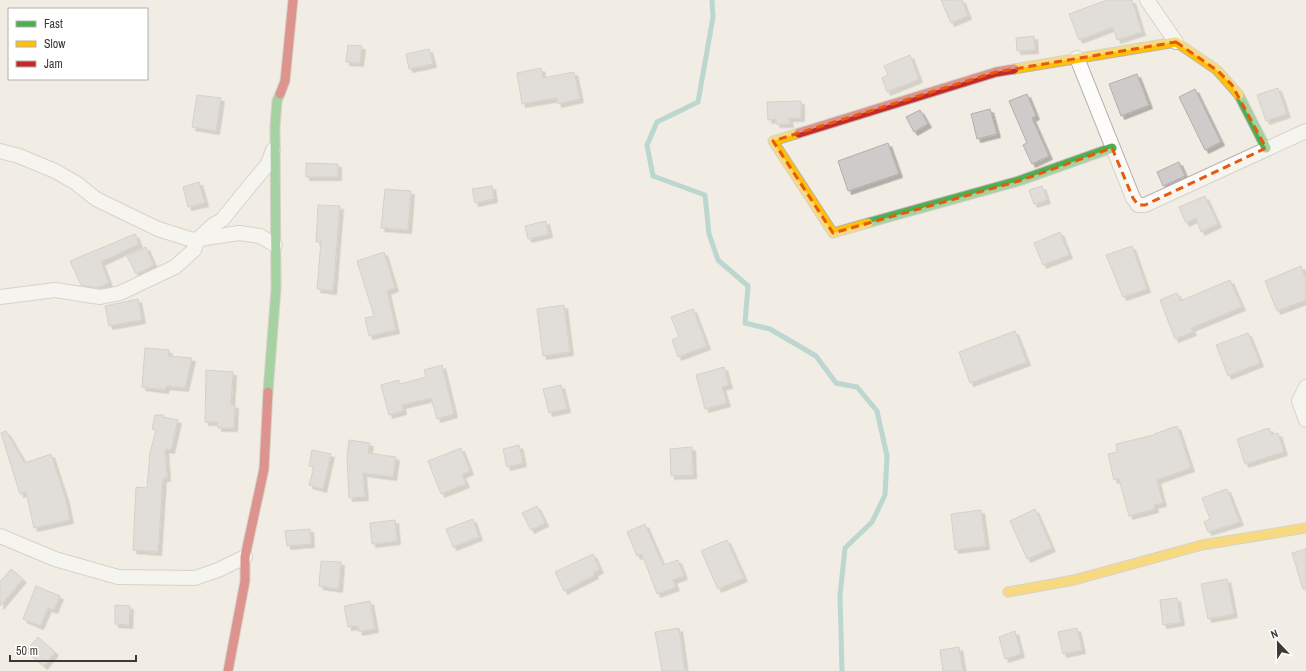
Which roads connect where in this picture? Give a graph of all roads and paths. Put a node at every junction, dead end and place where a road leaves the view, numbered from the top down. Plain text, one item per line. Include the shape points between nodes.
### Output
1 (293, 0) edge
2 (1147, 0) edge
3 (1176, 42) junction
4 (1077, 58) junction
5 (1306, 131) edge
6 (275, 144) junction
7 (1112, 148) junction
8 (1266, 148) junction
9 (0, 151) edge
10 (198, 239) junction
11 (275, 245) junction
12 (0, 297) edge
13 (1306, 387) edge
14 (1306, 420) edge
15 (1306, 528) edge
16 (0, 536) edge
17 (245, 557) junction
18 (1008, 592) dead end
19 (228, 671) edge

1 - 6 street via 285,81 277,101
2 - 3 street
3 - 4 street
3 - 8 street via 1218,71 1232,85
4 - 7 street
4 - 7 street via 996,72 773,141 833,233 1019,182
5 - 8 street
6 - 10 street via 268,164 222,220
6 - 11 street
7 - 8 street via 1133,198 1138,205 1145,205
9 - 10 street via 55,171 96,199 158,229 193,240
10 - 11 street via 239,233 260,236
10 - 12 street via 194,250 175,267 120,293 100,297 55,290
11 - 17 street via 276,289 264,469
13 - 14 street via 1299,401
15 - 18 street via 1202,545 1074,580
16 - 17 street via 55,559 118,577 195,578
17 - 19 street via 245,581

